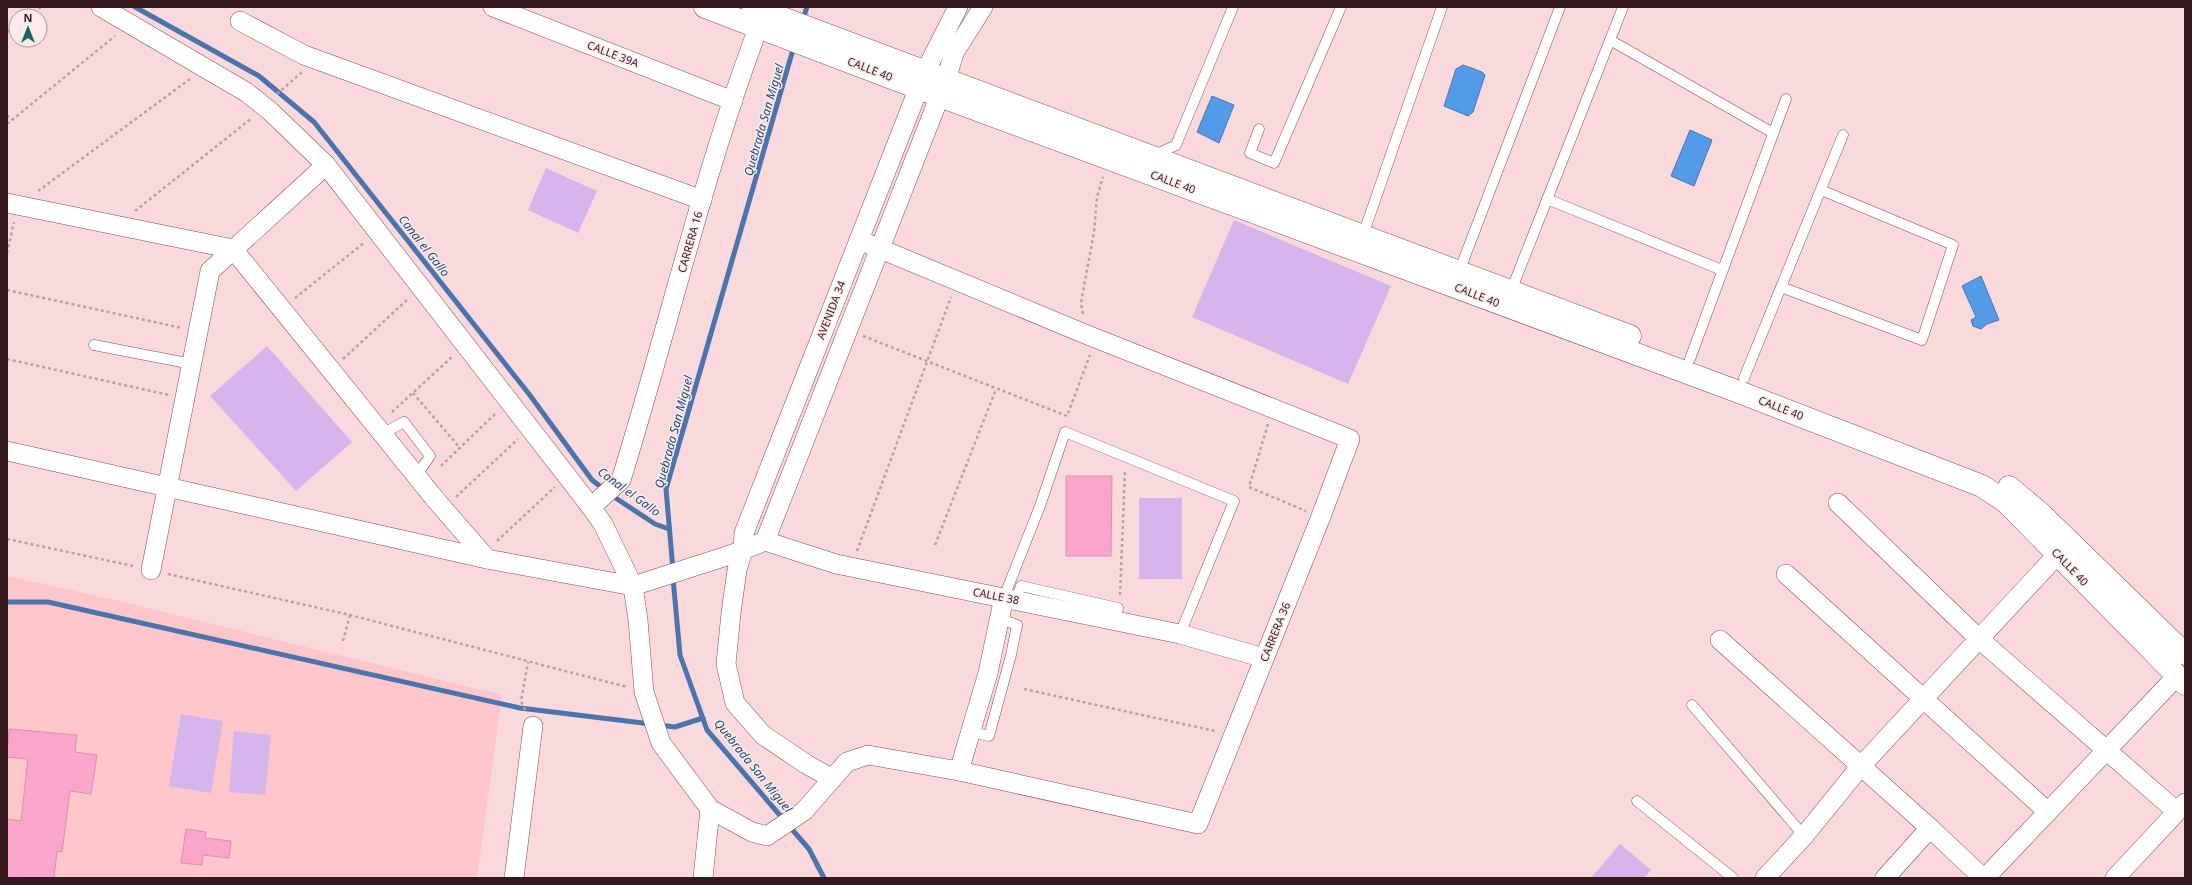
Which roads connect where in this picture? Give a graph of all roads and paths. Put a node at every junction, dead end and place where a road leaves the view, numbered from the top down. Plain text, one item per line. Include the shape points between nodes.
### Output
1 (101, 7) edge
2 (493, 7) edge
3 (705, 7) edge
4 (958, 7) edge
5 (983, 7) edge
6 (1233, 7) edge
7 (1341, 7) edge
8 (1442, 7) edge
9 (1560, 7) edge
10 (1623, 7) edge
11 (765, 17) edge
12 (240, 21) dead end
13 (118, 33) dead end
14 (1610, 40) junction
15 (306, 69) dead end
16 (195, 75) dead end
17 (922, 80) junction
18 (943, 88) junction
19 (272, 98) dead end
20 (1786, 99) dead end
21 (733, 101) junction
22 (7, 115) edge
23 (254, 116) dead end
24 (11, 120) junction
25 (7, 124) edge
26 (1259, 129) dead end
27 (1773, 133) junction
28 (1844, 135) dead end
29 (1112, 150) junction
30 (1150, 164) junction
31 (326, 165) junction
32 (1821, 190) junction
33 (35, 192) dead end
34 (1547, 199) junction
35 (702, 200) junction
36 (11, 212) edge
37 (131, 214) dead end
38 (1287, 216) junction
39 (1363, 235) junction
40 (368, 239) dead end
41 (859, 240) junction
42 (234, 249) junction
43 (878, 250) junction
44 (7, 253) edge
45 (1722, 270) junction
46 (1457, 279) junction
47 (1781, 287) junction
48 (7, 290) edge
49 (954, 291) dead end
50 (413, 294) dead end
51 (1509, 299) junction
52 (289, 303) dead end
53 (184, 329) dead end
54 (1085, 334) junction
55 (862, 335) dead end
56 (94, 345) dead end
57 (459, 351) dead end
58 (1091, 354) dead end
59 (7, 359) edge
60 (1690, 359) junction
61 (928, 362) junction
62 (338, 363) dead end
63 (192, 364) junction
64 (1741, 385) junction
65 (996, 389) junction
66 (413, 393) junction
67 (173, 396) dead end
68 (501, 409) dead end
69 (390, 414) dead end
70 (1270, 418) dead end
71 (382, 434) junction
72 (522, 436) dead end
73 (460, 448) junction
74 (7, 451) edge
75 (438, 468) dead end
76 (1125, 469) dead end
77 (416, 476) junction
78 (559, 484) dead end
79 (168, 489) junction
80 (455, 498) dead end
81 (597, 502) junction
82 (1838, 503) dead end
83 (1311, 514) dead end
84 (7, 538) edge
85 (497, 541) dead end
86 (765, 541) junction
87 (935, 545) dead end
88 (737, 552) junction
89 (856, 554) dead end
90 (2058, 554) junction
91 (487, 559) junction
92 (151, 570) junction
93 (1786, 574) dead end
94 (638, 584) junction
95 (1010, 599) junction
96 (1120, 599) dead end
97 (350, 615) junction
98 (1180, 634) junction
99 (1978, 638) junction
100 (1720, 640) dead end
101 (343, 641) dead end
102 (2185, 654) edge
103 (1264, 658) junction
104 (528, 662) junction
105 (2181, 680) edge
106 (1024, 689) dead end
107 (645, 695) junction
108 (1924, 698) junction
109 (1692, 705) dead end
110 (530, 721) joint
111 (1215, 731) dead end
112 (2107, 749) junction
113 (1860, 766) junction
114 (959, 771) junction
115 (831, 778) junction
116 (1637, 801) dead end
117 (2181, 807) edge
118 (710, 809) junction
119 (2048, 812) junction
120 (1930, 828) junction
121 (1804, 836) junction
122 (514, 878) edge
123 (703, 878) edge
124 (1733, 878) edge
125 (1765, 878) edge
126 (1885, 878) edge
127 (1984, 878) edge
128 (2115, 878) edge

1 - 31 street via 246,92 270,111
2 - 21 street, CALLE 39A
3 - 11 main road, CALLE 40
4 - 17 street, AVENIDA 34
5 - 18 street, AVENIDA 34 via 954,53
6 - 30 lane via 1176,145
7 - 26 lane via 1274,163 1250,153
8 - 39 lane
9 - 46 lane
10 - 14 lane
11 - 17 main road, CALLE 40 via 826,44
11 - 21 street, CARRERA 16
12 - 35 street via 304,54
13 - 24 path
14 - 27 lane
14 - 34 lane
15 - 19 path
16 - 33 path
17 - 18 main road, CALLE 40
17 - 41 street, AVENIDA 34
18 - 29 main road, CALLE 40
18 - 43 street, AVENIDA 34
20 - 27 lane
21 - 35 street, CARRERA 16
22 - 24 path
23 - 37 path
24 - 25 path
27 - 45 lane
28 - 32 lane
29 - 30 main road, CALLE 40
29 - 54 path via 1097,198 1094,232 1081,303
30 - 38 main road, CALLE 40
31 - 42 street
31 - 81 street
32 - 47 lane
32 - 47 lane via 1953,245 1922,340
34 - 45 lane
34 - 51 lane
35 - 81 street, CARRERA 16 via 621,480
36 - 42 street
36 - 44 path
38 - 39 main road, CALLE 40
38 - 46 main road, CALLE 40
39 - 46 main road, CALLE 40
40 - 52 path
41 - 43 street
41 - 88 street, AVENIDA 34
42 - 63 street via 210,271
42 - 71 street
43 - 54 street
43 - 86 street, AVENIDA 34
45 - 60 lane
46 - 51 main road, CALLE 40
47 - 64 lane
48 - 53 path
49 - 61 path
50 - 62 path
51 - 60 main road, CALLE 40
51 - 64 main road, CALLE 40
54 - 103 street, CARRERA 36 via 1350,438
55 - 61 path
56 - 63 lane
57 - 66 path
58 - 65 path via 1067,416
59 - 67 path
60 - 64 main road, CALLE 40
61 - 65 path
61 - 89 path
63 - 79 street
64 - 90 main road, CALLE 40 via 1982,486 2006,502
64 - 102 main road, CALLE 40 via 1987,473 2016,491
65 - 87 path
66 - 69 path
66 - 73 path
68 - 73 path
70 - 83 path via 1249,487
71 - 77 street
71 - 77 lane via 404,422 430,456
72 - 80 path
73 - 75 path
74 - 79 street
76 - 96 path
77 - 91 street
78 - 85 path
79 - 91 street
79 - 92 street
81 - 94 street via 602,524
82 - 99 street
84 - 92 path
86 - 88 street
86 - 95 street, CALLE 38 via 836,564
88 - 94 street
88 - 115 street, AVENIDA 34 via 726,664 735,703 763,735
90 - 99 street
90 - 105 main road, CALLE 40
91 - 94 street
92 - 97 path
93 - 108 street
94 - 107 street via 638,620
95 - 98 street, CALLE 38
95 - 98 lane via 1065,432 1234,501
95 - 114 street via 998,618 988,673
97 - 101 path
97 - 104 path
98 - 103 street, CALLE 38
99 - 108 street
99 - 112 street
100 - 113 street
103 - 114 street, CARRERA 36 via 1198,824
104 - 107 path
104 - 110 path via 521,701
105 - 112 street
106 - 111 path
107 - 118 street via 660,739
108 - 113 street
108 - 119 street
109 - 121 lane
110 - 122 street
112 - 117 street
112 - 119 street
113 - 120 street
113 - 121 street
114 - 115 street via 868,755 847,762
115 - 118 street via 804,811 767,836 752,832
116 - 124 lane
117 - 128 street
118 - 123 street
119 - 127 street
120 - 126 street
120 - 127 street
121 - 125 street

